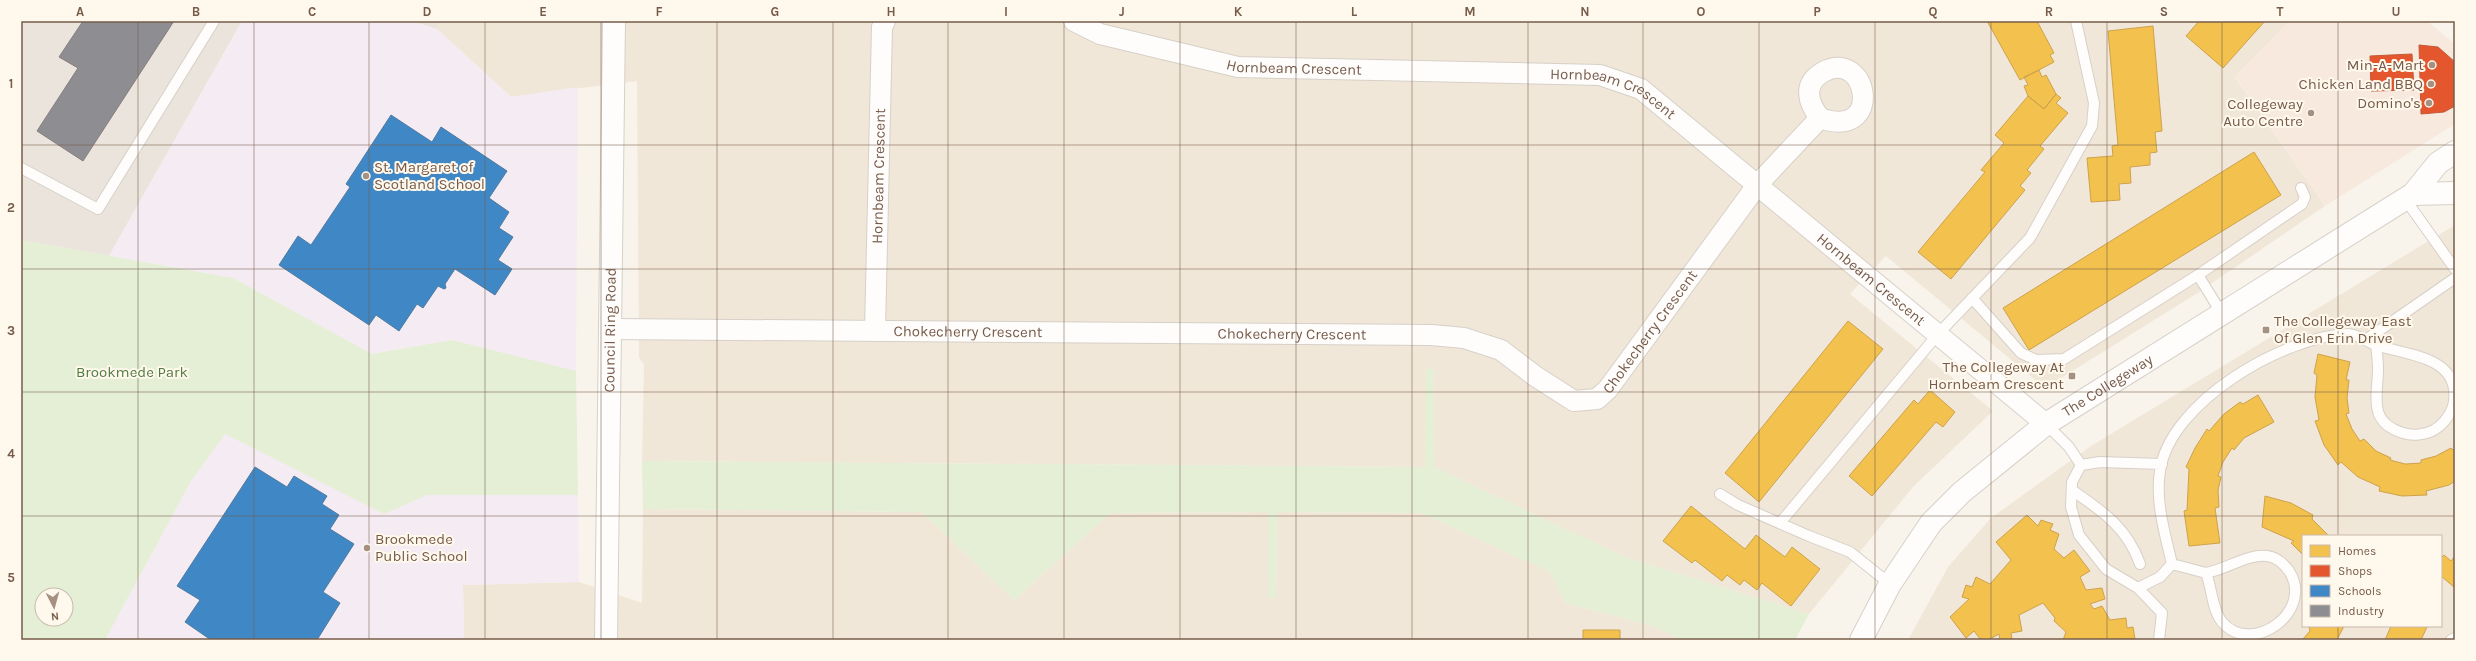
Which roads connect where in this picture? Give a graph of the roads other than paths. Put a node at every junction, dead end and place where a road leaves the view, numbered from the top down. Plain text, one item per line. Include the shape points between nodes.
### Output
1 (214, 21) edge
2 (614, 21) edge
3 (885, 21) edge
4 (1074, 21) edge
5 (2076, 21) edge
6 (1820, 118) dead end
7 (2455, 152) edge
8 (21, 168) edge
9 (1758, 184) junction
10 (2301, 188) dead end
11 (2455, 193) edge
12 (2409, 197) junction
13 (2455, 269) edge
14 (2198, 276) junction
15 (2455, 278) edge
16 (1972, 298) junction
17 (2222, 314) junction
18 (610, 329) junction
19 (875, 331) junction
20 (1938, 334) junction
21 (2367, 339) junction
22 (2376, 345) junction
23 (2046, 424) junction
24 (2162, 464) junction
25 (2081, 465) junction
26 (2072, 490) junction
27 (1720, 494) dead end
28 (1780, 523) junction
29 (2140, 564) dead end
30 (2172, 564) junction
31 (2206, 573) junction
32 (1890, 584) junction
33 (2138, 588) junction
34 (2455, 638) edge
35 (606, 640) edge
36 (1861, 640) edge
37 (2159, 640) edge
38 (2451, 640) edge

1 - 8 lane via 98,209
2 - 18 street, Council Ring Road
3 - 19 street, Hornbeam Crescent via 882,27
4 - 9 street, Hornbeam Crescent via 1100,34 1238,67 1600,75 1641,88
5 - 16 lane via 2094,103 2092,126 2030,238
6 - 9 street, Chokecherry Crescent
7 - 12 street, The Collegeway via 2438,163
9 - 19 street, Chokecherry Crescent via 1608,389 1597,399 1574,401 1501,350 1464,338 1431,335
9 - 20 street, Hornbeam Crescent
10 - 14 lane via 2305,197 2302,204
11 - 12 street
12 - 13 lane
12 - 17 street, The Collegeway
14 - 16 lane via 2064,359 2052,361 2036,360 2020,353
14 - 17 lane
15 - 21 lane
16 - 20 lane
17 - 23 street, The Collegeway
18 - 19 street, Chokecherry Crescent
18 - 35 street, Council Ring Road
20 - 23 street, Hornbeam Crescent
20 - 28 lane
21 - 22 lane
21 - 24 lane via 2347,334 2300,344 2233,377 2197,405 2180,428
22 - 22 lane via 2425,357 2443,370 2451,381 2454,392 2451,412 2434,430 2423,434 2408,434 2394,430 2385,423 2375,402 2378,368
23 - 25 lane via 2069,447
23 - 32 street, The Collegeway via 1962,492 1931,523
24 - 25 lane via 2100,462
24 - 30 lane via 2160,512
25 - 26 lane via 2072,482
26 - 29 lane via 2121,529 2133,545
26 - 33 lane via 2071,507 2079,535 2088,549 2106,569
27 - 28 lane
28 - 32 lane via 1850,552
30 - 31 lane
30 - 33 lane via 2160,577
31 - 31 lane via 2216,612 2222,622 2240,633 2255,634 2269,630 2279,625 2292,607 2295,596 2291,575 2285,566 2268,556 2252,557 2227,568
32 - 36 street, The Collegeway
33 - 37 lane via 2162,613
34 - 38 lane

